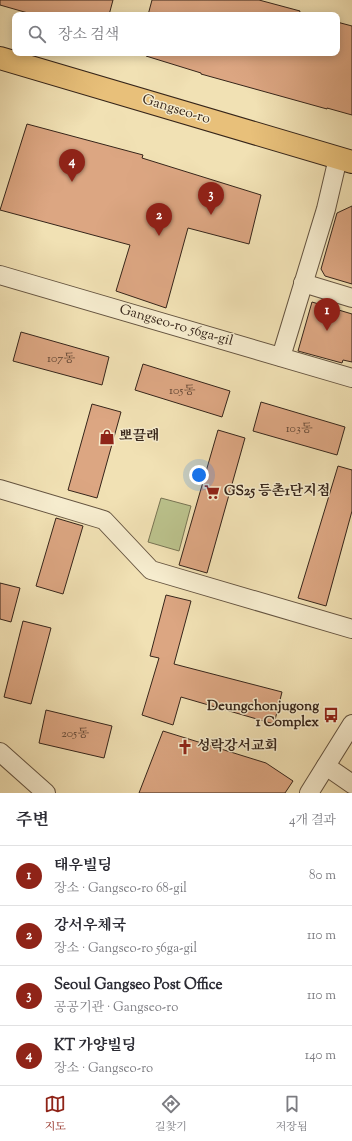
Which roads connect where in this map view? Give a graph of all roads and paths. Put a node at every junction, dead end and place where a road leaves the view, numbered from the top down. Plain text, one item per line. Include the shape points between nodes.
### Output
1 (0, 58) edge
2 (345, 160) edge
3 (0, 274) edge
4 (303, 284) junction
5 (352, 298) edge
6 (281, 357) junction
7 (352, 378) edge
8 (2, 491) edge
9 (352, 629) edge
10 (352, 724) edge
11 (0, 752) edge
12 (326, 766) junction
13 (352, 784) edge
14 (46, 793) edge
15 (309, 793) edge

1 - 2 main road, Gangseo-ro
2 - 4 street via 326,209
3 - 6 street, Gangseo-ro 56ga-gil
4 - 5 street
4 - 6 street
6 - 7 street, Gangseo-ro 56ga-gil
8 - 9 street via 104,520 151,570
10 - 12 street
11 - 14 street
12 - 13 street
12 - 15 street

